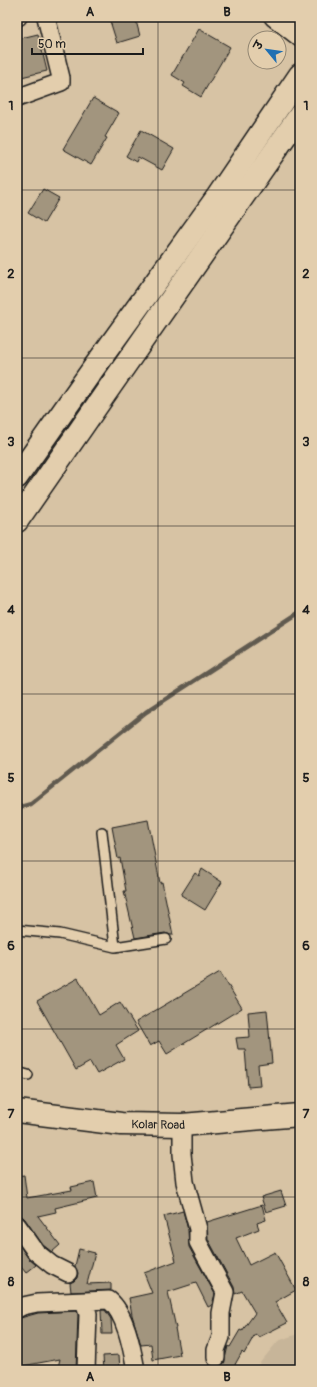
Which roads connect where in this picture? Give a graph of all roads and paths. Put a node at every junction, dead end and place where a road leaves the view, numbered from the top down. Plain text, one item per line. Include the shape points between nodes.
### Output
1 (46, 17) edge
2 (273, 17) edge
3 (300, 38) edge
4 (300, 75) edge
5 (17, 98) edge
6 (300, 115) edge
7 (17, 477) edge
8 (18, 517) edge
9 (102, 832) dead end
10 (17, 930) edge
11 (166, 940) dead end
12 (115, 947) junction
13 (17, 1072) edge
14 (28, 1075) dead end
15 (17, 1111) edge
16 (300, 1115) edge
17 (182, 1125) junction
18 (17, 1225) edge
19 (68, 1273) dead end
20 (84, 1302) junction
21 (17, 1309) edge
22 (216, 1358) dead end
23 (86, 1370) edge
24 (136, 1370) edge

1 - 5 street via 61,82
2 - 3 street
4 - 7 main road via 201,220
6 - 8 main road
9 - 12 lane
10 - 12 lane via 60,934
11 - 12 lane
13 - 14 lane
15 - 17 main road, Kolar Road via 121,1124
16 - 17 main road, Kolar Road
17 - 22 street via 185,1182 198,1229 198,1242 225,1292
18 - 19 street via 36,1252 52,1266
20 - 21 street via 37,1303
20 - 23 street via 88,1314
20 - 24 street via 109,1300 115,1307 131,1341

